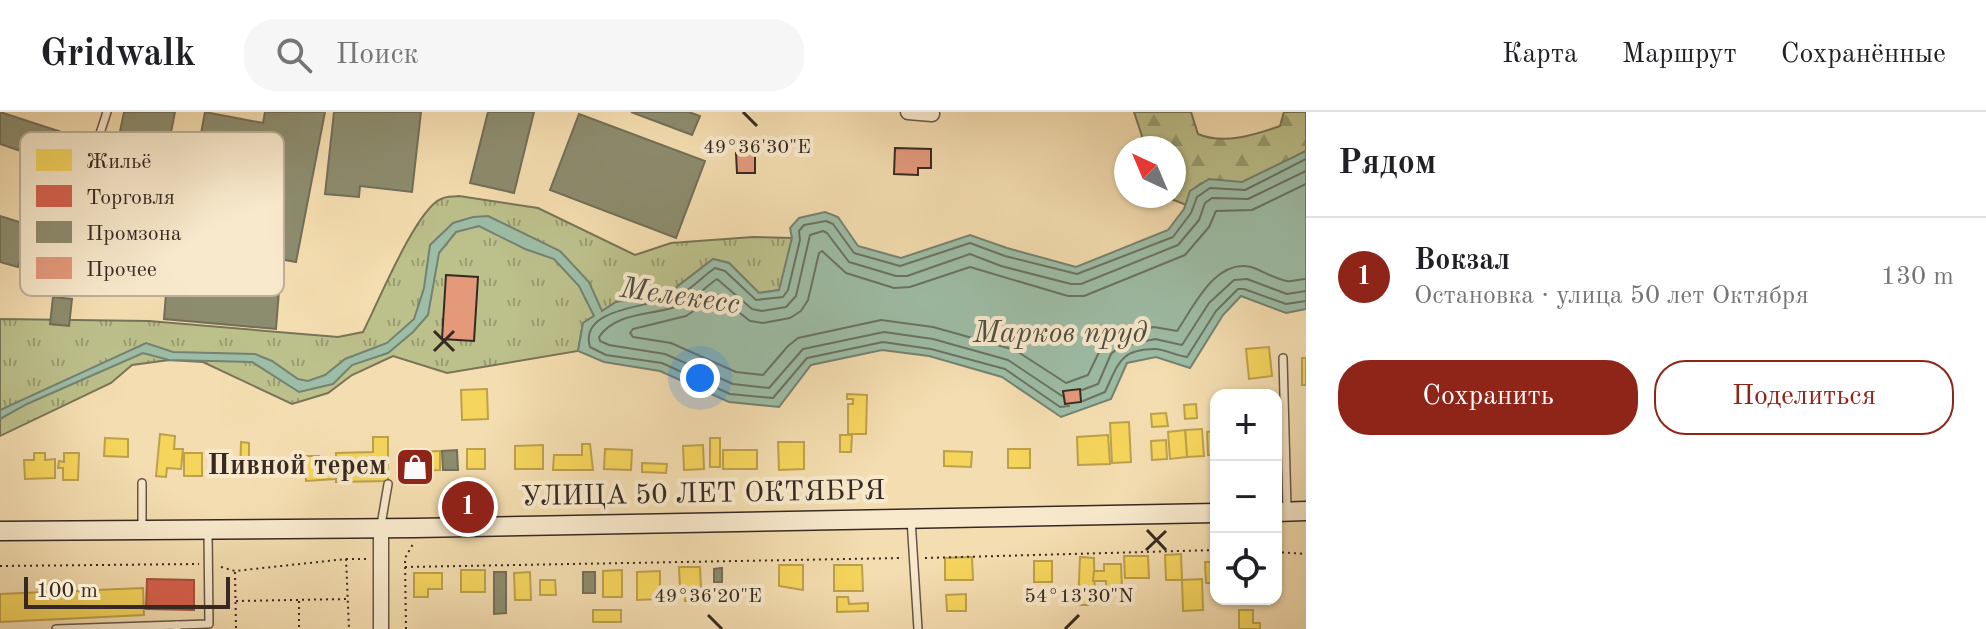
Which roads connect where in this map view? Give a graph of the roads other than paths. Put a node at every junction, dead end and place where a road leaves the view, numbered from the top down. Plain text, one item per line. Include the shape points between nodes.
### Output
1 (107, 112) edge
2 (908, 112) edge
3 (932, 114) edge
4 (100, 132) edge
5 (1283, 358) dead end
6 (142, 483) dead end
7 (388, 484) dead end
8 (1290, 512) edge
9 (1210, 513) edge
10 (911, 518) junction
11 (381, 528) junction
12 (208, 530) junction
13 (0, 531) edge
14 (142, 531) junction
15 (177, 627) edge
16 (56, 629) edge
17 (381, 629) edge
18 (918, 629) edge

1 - 4 lane
2 - 3 street
5 - 8 lane
6 - 14 lane
7 - 11 lane
9 - 10 main road, УЛИЦА 50 ЛЕТ ОКТЯБРЯ
10 - 11 main road, УЛИЦА 50 ЛЕТ ОКТЯБРЯ
10 - 18 lane
11 - 12 main road, УЛИЦА 50 ЛЕТ ОКТЯБРЯ
11 - 17 street
12 - 14 main road, УЛИЦА 50 ЛЕТ ОКТЯБРЯ
12 - 15 lane via 209,624
13 - 14 main road, УЛИЦА 50 ЛЕТ ОКТЯБРЯ
15 - 16 lane

